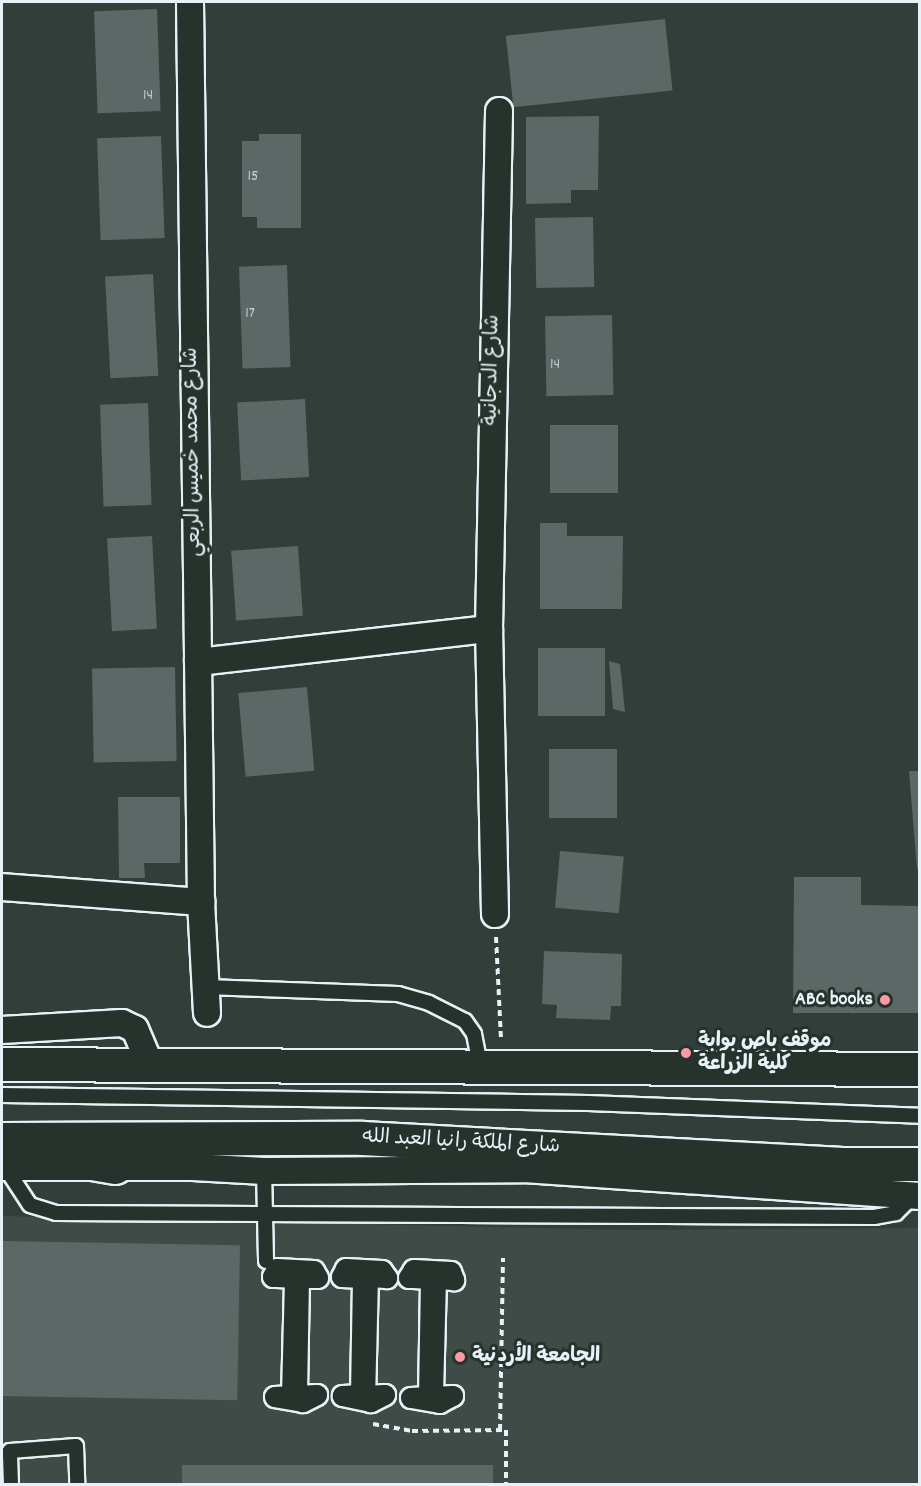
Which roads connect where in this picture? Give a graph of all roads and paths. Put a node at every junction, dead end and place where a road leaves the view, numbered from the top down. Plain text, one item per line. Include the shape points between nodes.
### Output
1 (190, 2) edge
2 (499, 111) dead end
3 (489, 628) junction
4 (198, 662) junction
5 (2, 887) edge
6 (201, 902) junction
7 (495, 914) joint
8 (206, 987) junction
9 (207, 1013) dead end
10 (2, 1030) edge
11 (2, 1064) edge
12 (150, 1064) junction
13 (491, 1065) junction
14 (920, 1069) edge
15 (2, 1095) edge
16 (920, 1116) edge
17 (2, 1155) edge
18 (920, 1164) edge
19 (115, 1167) joint
20 (264, 1171) junction
21 (916, 1196) edge
22 (265, 1214) junction
23 (503, 1258) dead end
24 (266, 1261) dead end
25 (318, 1278) joint
26 (387, 1278) joint
27 (454, 1280) joint
28 (365, 1423) dead end
29 (500, 1430) junction
30 (11, 1485) edge
31 (77, 1485) edge
32 (506, 1485) edge

1 - 4 street, شارع محمد خميس الربعي
2 - 3 street, شارع الدجانية
3 - 4 street
3 - 7 street, شارع الدجانية
4 - 6 street, شارع محمد خميس الربعي
5 - 6 street
6 - 8 street, شارع محمد خميس الربعي
7 - 13 path
8 - 9 street, شارع محمد خميس الربعي
8 - 13 lane via 398,994 465,1021
10 - 12 street via 122,1023 135,1029
11 - 12 main road
12 - 13 main road
13 - 14 main road
15 - 16 lane via 588,1103
17 - 18 main road, شارع الملكة رانيا العبد الله via 362,1138 842,1164
17 - 19 main road
17 - 22 lane via 24,1199 46,1212
19 - 20 street
20 - 21 street via 524,1169
20 - 22 lane
21 - 22 lane via 896,1213 882,1217
22 - 24 lane
23 - 29 path
25 - 25 street via 314,1271 278,1269 273,1277 295,1278 292,1396 275,1396 289,1401 303,1402 317,1395 297,1396 299,1278
26 - 26 street via 382,1271 346,1269 342,1277 363,1278 361,1395 343,1396 364,1403 385,1395 365,1395 368,1277
27 - 27 street via 451,1272 414,1270 409,1278 431,1279 429,1397 411,1398 425,1403 440,1403 453,1396 433,1397 436,1279
28 - 29 path via 412,1431
29 - 32 path via 506,1430
30 - 31 lane via 10,1451 76,1446

